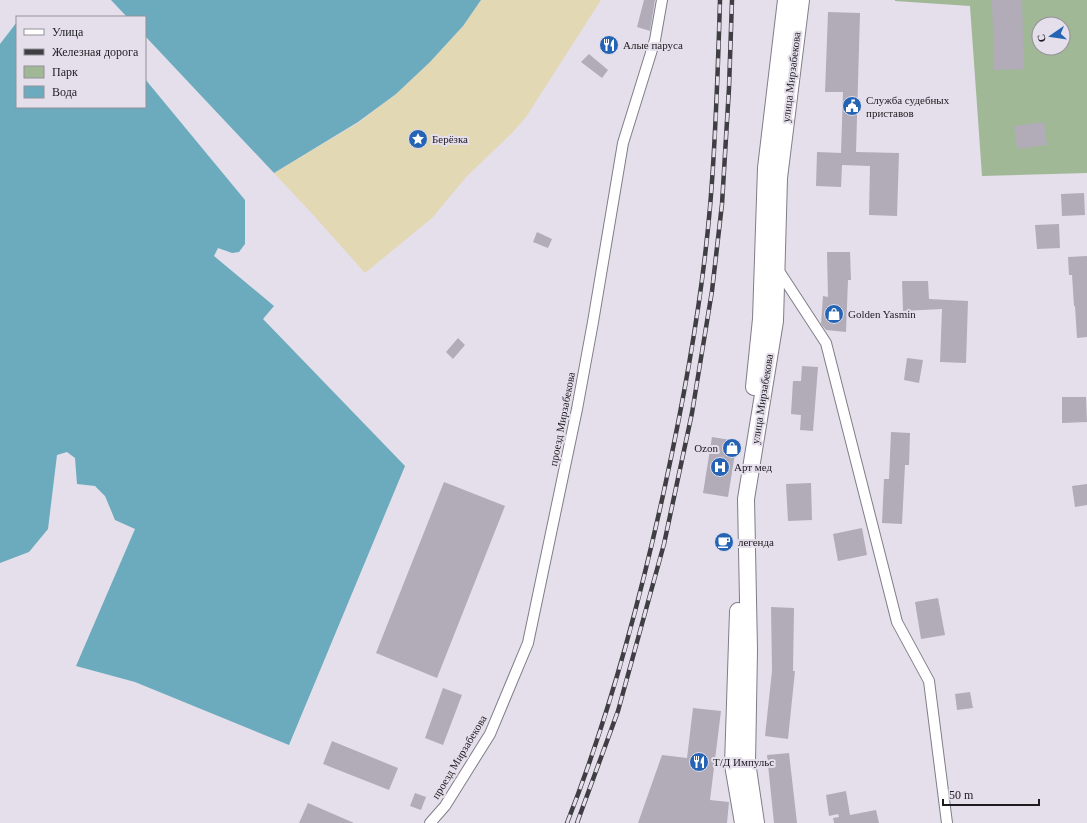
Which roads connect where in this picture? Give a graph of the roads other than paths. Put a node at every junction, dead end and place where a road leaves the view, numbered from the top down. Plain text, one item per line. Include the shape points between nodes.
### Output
1 (662, 0) edge
2 (786, 0) edge
3 (801, 0) edge
4 (769, 265) junction
5 (430, 823) edge
6 (743, 823) edge
7 (756, 823) edge
8 (947, 823) edge

1 - 5 street, проезд Мирзабекова via 655,40 623,143 589,344 528,643 490,734 445,806
2 - 4 main road, улица Мирзабекова via 766,168
3 - 4 main road, улица Мирзабекова
4 - 6 main road, улица Мирзабекова via 743,497 733,765
4 - 7 main road, улица Мирзабекова via 775,321 746,499 749,650 747,762
4 - 8 street via 826,343 898,622 929,681

